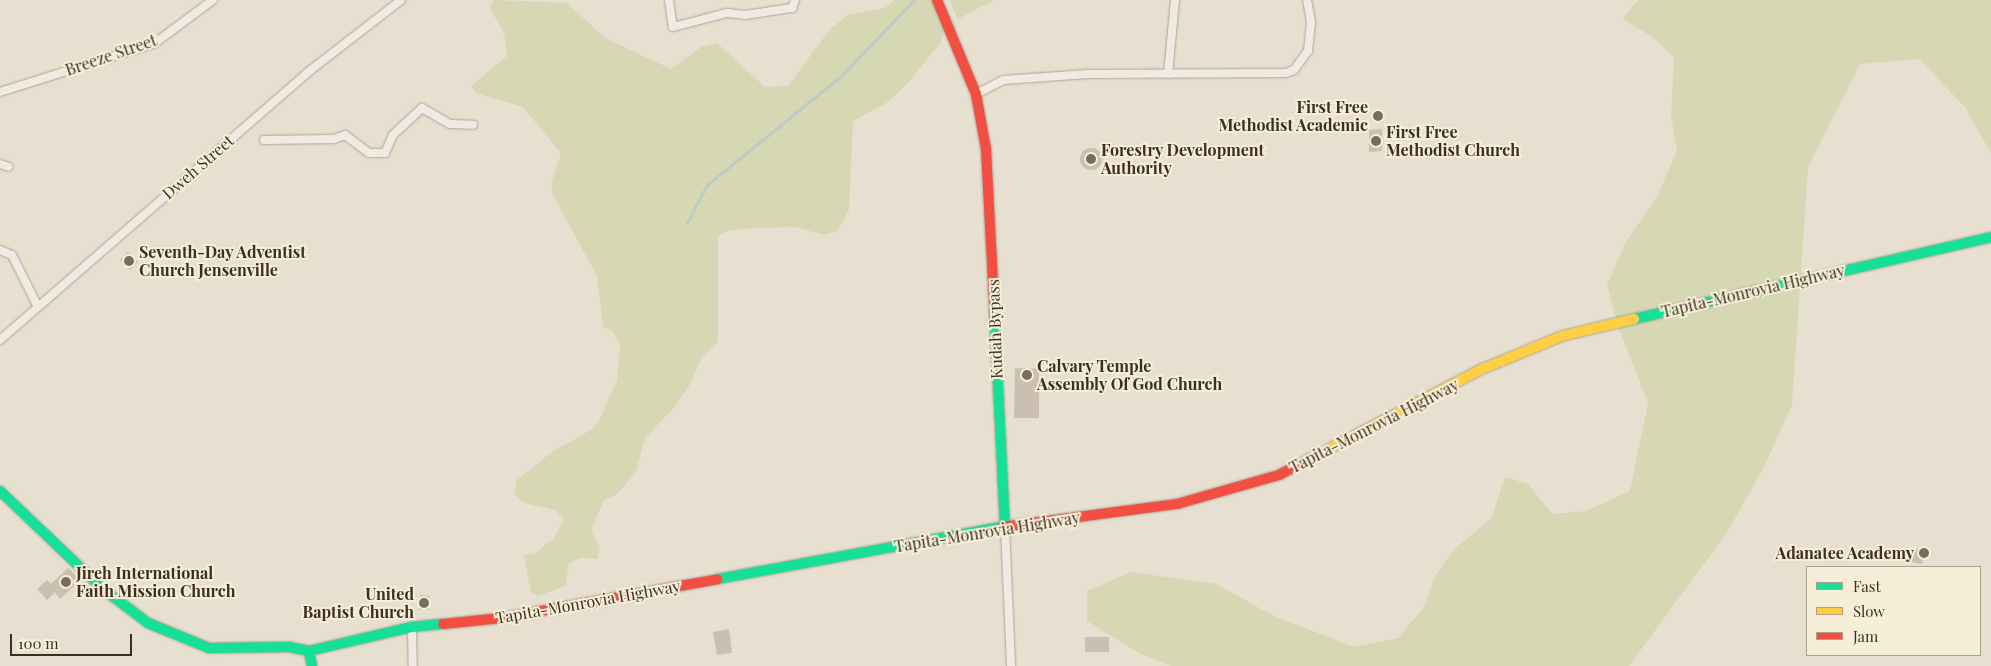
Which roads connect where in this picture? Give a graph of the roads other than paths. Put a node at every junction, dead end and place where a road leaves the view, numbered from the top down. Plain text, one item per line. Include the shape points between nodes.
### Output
1 (213, 0) edge
2 (401, 0) edge
3 (669, 0) edge
4 (795, 0) edge
5 (937, 0) edge
6 (1175, 0) edge
7 (1307, 0) edge
8 (1168, 74) junction
9 (0, 92) edge
10 (976, 94) junction
11 (473, 124) dead end
12 (264, 140) dead end
13 (0, 164) edge
14 (8, 167) dead end
15 (1991, 237) edge
16 (0, 250) edge
17 (38, 307) junction
18 (0, 340) edge
19 (0, 491) edge
20 (1005, 527) junction
21 (412, 627) junction
22 (309, 651) junction
23 (312, 666) edge
24 (413, 666) edge
25 (1011, 666) edge

1 - 9 street, Breeze Street via 155,43
2 - 17 street, Dweh Street via 307,74
3 - 4 street via 672,27 727,13 745,15 792,8
5 - 10 main road, Kudah Bypass
6 - 8 street
7 - 8 street via 1311,39 1302,62 1294,70
8 - 10 street via 1003,80
10 - 20 main road, Kudah Bypass via 990,192
11 - 12 street via 450,124 422,108 393,135 385,153 369,153 346,135 334,139
13 - 14 street
15 - 20 main road, Tapita-Monrovia Highway via 1562,336 1482,369 1279,475 1222,493 1177,504
16 - 17 street via 12,255
17 - 18 street, Dweh Street
19 - 22 main road, Tapita-Monrovia Highway via 120,603 148,623 209,648
20 - 21 main road, Tapita-Monrovia Highway via 590,603
20 - 25 street, Kudah Bypass
21 - 22 main road, Tapita-Monrovia Highway
21 - 24 street
22 - 23 main road

